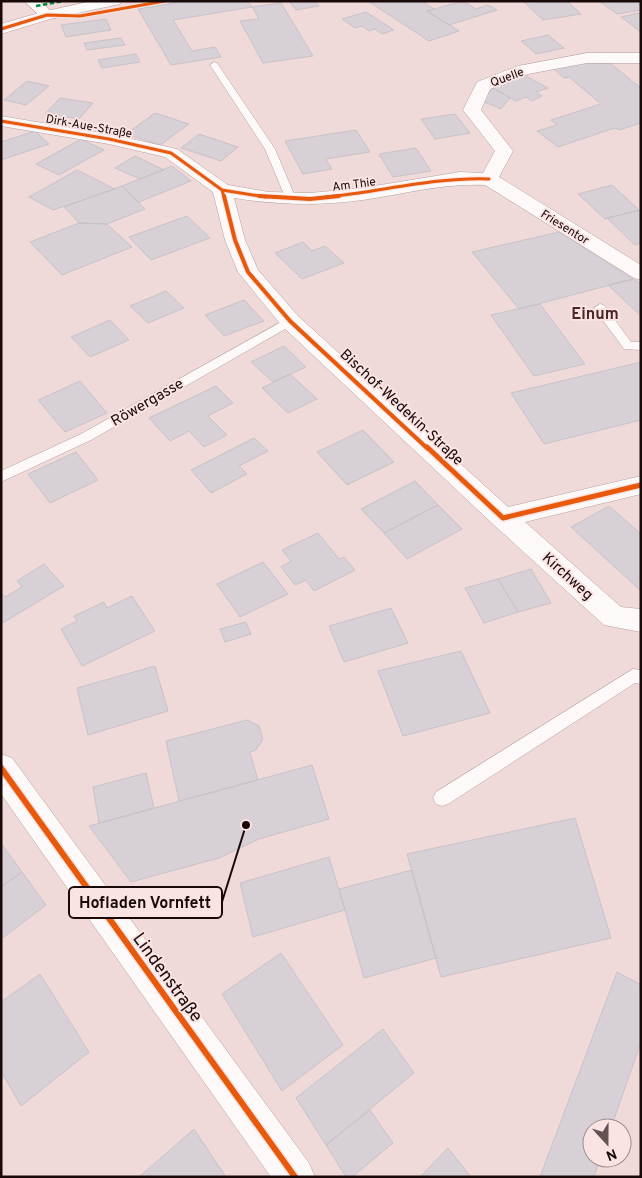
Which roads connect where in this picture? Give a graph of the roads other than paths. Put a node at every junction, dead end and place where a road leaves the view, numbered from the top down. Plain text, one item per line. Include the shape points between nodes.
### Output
1 (31, 1) edge
2 (115, 1) edge
3 (47, 15) junction
4 (1, 29) edge
5 (641, 58) edge
6 (214, 65) dead end
7 (1, 121) edge
8 (489, 179) junction
9 (222, 190) junction
10 (291, 199) junction
11 (641, 274) edge
12 (600, 308) dead end
13 (290, 321) junction
14 (641, 346) edge
15 (1, 477) edge
16 (641, 485) edge
17 (503, 518) junction
18 (641, 621) edge
19 (641, 677) edge
20 (1, 768) edge
21 (442, 798) dead end
22 (295, 1177) edge

1 - 3 street
2 - 3 street
3 - 4 street
5 - 8 street, Quelle via 587,58 524,70 483,86 472,110 504,151
6 - 10 lane via 270,149
7 - 9 street, Dirk-Aue-Straße via 170,153
8 - 10 street, Am Thie via 460,178 362,194
8 - 11 street, Friesentor
9 - 10 street, Am Thie
9 - 13 street, Bischof-Wedekin-Straße via 235,240 248,272
12 - 14 lane via 628,346
13 - 15 lane, Röwergasse via 86,437
13 - 17 street, Bischof-Wedekin-Straße
16 - 17 street
17 - 18 street, Kirchweg via 614,617
19 - 21 lane via 633,676
20 - 22 street, Lindenstraße

